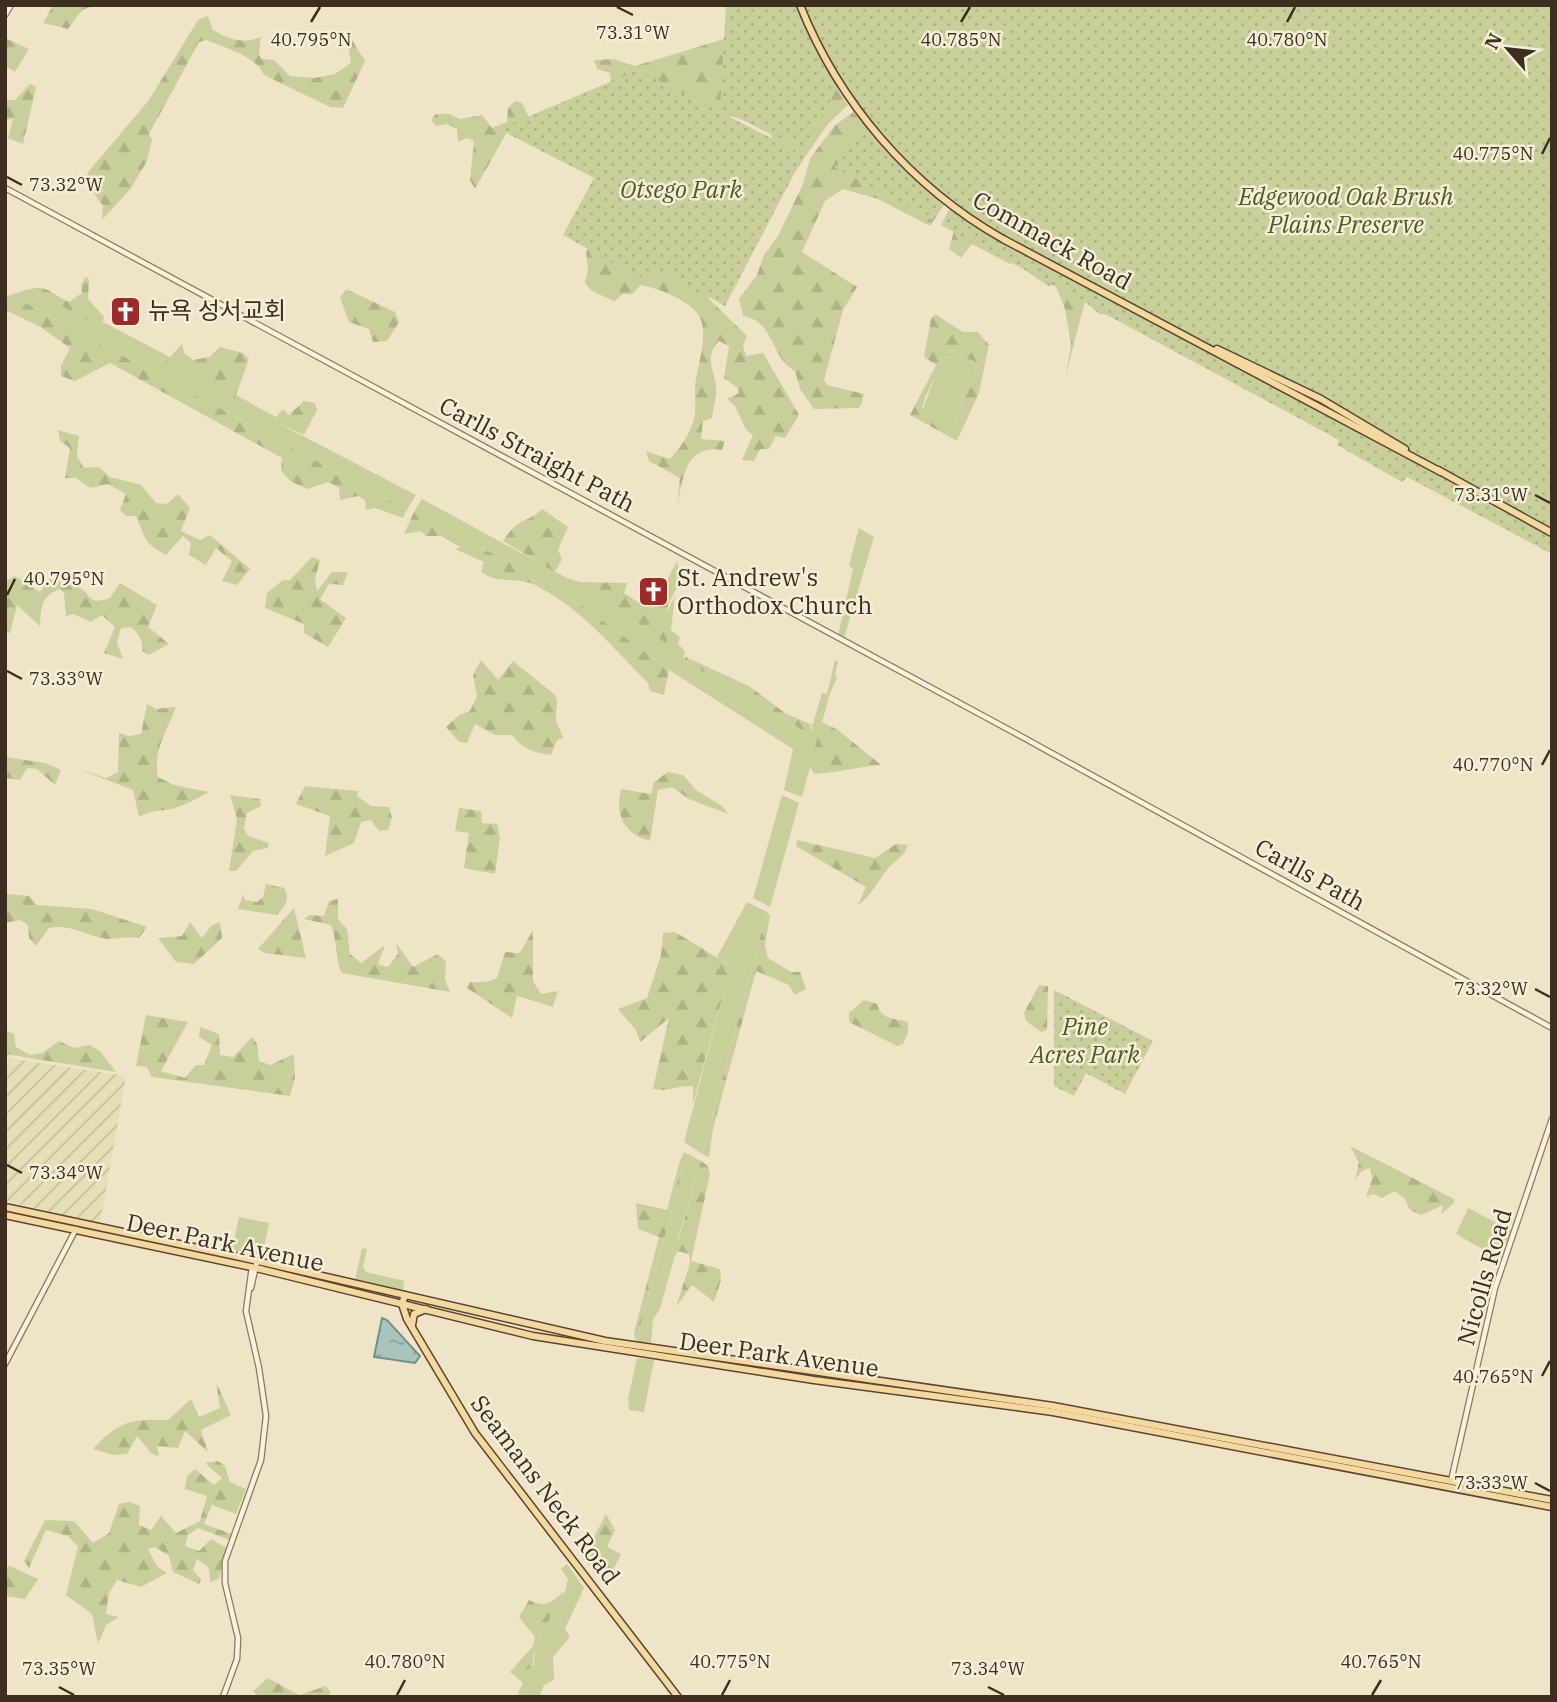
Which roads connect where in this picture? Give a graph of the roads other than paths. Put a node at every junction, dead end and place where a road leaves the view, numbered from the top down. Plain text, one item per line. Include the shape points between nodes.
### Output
1 (11, 5) edge
2 (800, 5) edge
3 (5, 15) edge
4 (5, 188) edge
5 (1552, 533) edge
6 (1051, 753) joint
7 (1552, 1028) edge
8 (1552, 1119) edge
9 (5, 1207) edge
10 (5, 1215) edge
11 (78, 1224) junction
12 (75, 1232) junction
13 (254, 1264) junction
14 (405, 1295) junction
15 (402, 1304) junction
16 (426, 1309) junction
17 (412, 1326) junction
18 (5, 1364) edge
19 (1450, 1484) junction
20 (1552, 1500) edge
21 (1552, 1507) edge
22 (223, 1697) edge
23 (678, 1697) edge

1 - 3 street
2 - 5 main road, Commack Road via 823,57 884,143 933,191 986,229
4 - 6 street, Carlls Straight Path
6 - 7 street, Carlls Path
8 - 19 street, Nicolls Road via 1495,1288
9 - 11 main road, Deer Park Avenue
10 - 12 main road, Deer Park Avenue
11 - 12 street
11 - 13 main road, Deer Park Avenue
12 - 13 main road, Deer Park Avenue
12 - 18 street
13 - 14 main road, Deer Park Avenue
13 - 15 main road, Deer Park Avenue
13 - 22 street via 246,1311 266,1416 261,1460 225,1561 225,1583 238,1638 235,1667
14 - 15 main road
14 - 19 main road, Deer Park Avenue via 605,1341 1048,1405
15 - 16 main road, Deer Park Avenue
15 - 17 main road, Seamans Neck Road
16 - 17 main road via 414,1314
16 - 19 main road, Deer Park Avenue via 579,1345 1053,1412
17 - 23 main road, Seamans Neck Road via 475,1433
19 - 20 main road, Deer Park Avenue
19 - 21 main road, Deer Park Avenue

